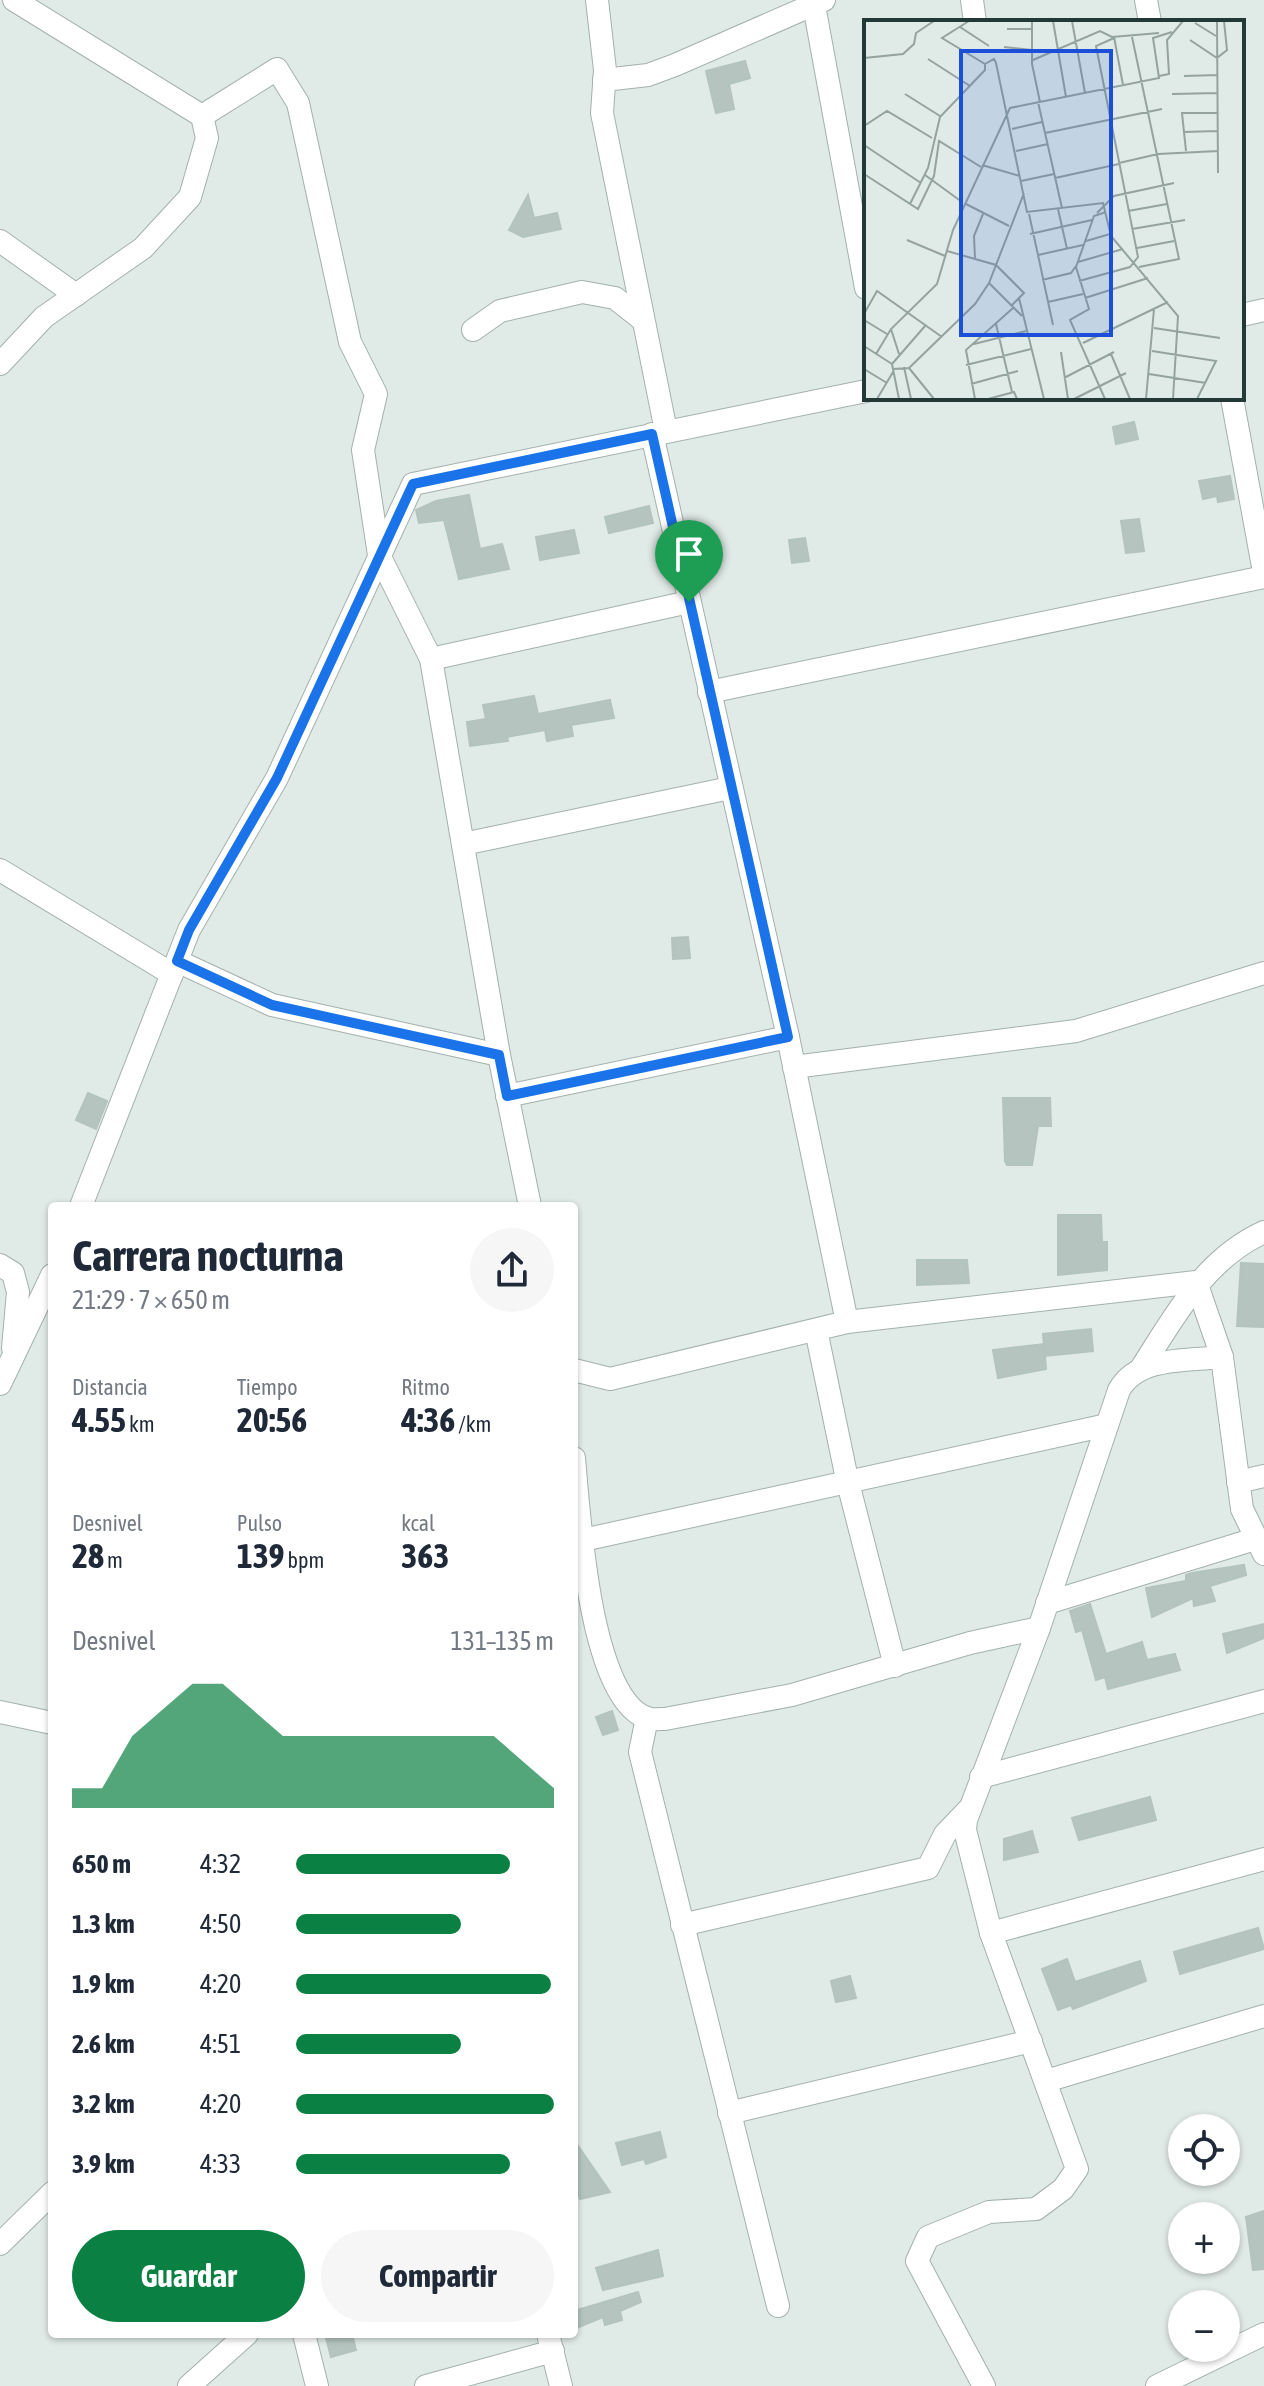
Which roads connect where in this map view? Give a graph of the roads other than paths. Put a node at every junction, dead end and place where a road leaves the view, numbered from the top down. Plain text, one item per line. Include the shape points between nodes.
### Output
1 (14, 0) edge
2 (597, 0) edge
3 (972, 0) edge
4 (1146, 0) edge
5 (817, 2) edge
6 (975, 20) edge
7 (1150, 20) edge
8 (604, 80) junction
9 (202, 116) junction
10 (0, 241) edge
11 (864, 276) edge
12 (76, 295) junction
13 (1264, 310) edge
14 (1244, 315) edge
15 (643, 320) junction
16 (473, 330) dead end
17 (0, 364) edge
18 (864, 391) edge
19 (1232, 400) edge
20 (659, 433) junction
21 (379, 555) junction
22 (1264, 575) edge
23 (689, 602) junction
24 (431, 659) junction
25 (709, 692) junction
26 (730, 788) junction
27 (463, 844) junction
28 (0, 870) edge
29 (175, 968) junction
30 (1264, 973) edge
31 (788, 1037) junction
32 (499, 1055) junction
33 (794, 1067) junction
34 (507, 1096) junction
35 (83, 1202) edge
36 (527, 1202) edge
37 (1264, 1232) edge
38 (0, 1265) edge
39 (1196, 1282) junction
40 (48, 1289) edge
41 (847, 1322) junction
42 (816, 1330) junction
43 (1222, 1357) junction
44 (11, 1362) junction
45 (1142, 1367) junction
46 (578, 1371) edge
47 (0, 1384) edge
48 (1107, 1425) junction
49 (1264, 1476) edge
50 (847, 1479) junction
51 (1238, 1482) junction
52 (578, 1494) edge
53 (583, 1540) junction
54 (1260, 1547) edge
55 (1047, 1603) junction
56 (1039, 1628) junction
57 (895, 1666) junction
58 (1264, 1701) edge
59 (0, 1712) edge
60 (647, 1718) junction
61 (48, 1722) edge
62 (981, 1777) junction
63 (970, 1807) junction
64 (1264, 1859) edge
65 (682, 1925) junction
66 (991, 1933) junction
67 (1264, 2016) edge
68 (1031, 2041) junction
69 (1046, 2081) junction
70 (729, 2113) junction
71 (48, 2197) edge
72 (0, 2244) edge
73 (778, 2306) dead end
74 (1264, 2334) edge
75 (243, 2338) edge
76 (305, 2338) edge
77 (550, 2343) edge
78 (189, 2386) edge
79 (317, 2386) edge
80 (426, 2386) edge
81 (561, 2386) edge
82 (984, 2386) edge
83 (1157, 2386) edge

1 - 9 street
2 - 8 street
3 - 6 street
4 - 7 street
5 - 8 street via 648,75
5 - 11 street
8 - 15 street via 602,113
9 - 12 street via 207,138 190,197 143,248
9 - 21 street via 277,69 298,103 350,342 376,394 363,450
10 - 12 street
12 - 17 street via 44,317
13 - 14 street
15 - 16 street via 615,298 582,292 500,311
15 - 20 street
18 - 20 street
19 - 22 street
20 - 21 street via 413,484
20 - 23 street
21 - 24 street
21 - 29 street via 277,778 189,930
22 - 25 street
23 - 24 street
23 - 25 street
24 - 27 street
25 - 26 street
26 - 27 street
26 - 31 street
27 - 32 street
28 - 29 street
29 - 32 street via 272,1005
29 - 35 street
30 - 33 street via 1076,1031
31 - 33 street
31 - 34 street
32 - 34 street
33 - 41 street
34 - 36 street
37 - 39 street via 1242,1242
38 - 44 street via 13,1273 18,1292
39 - 41 street
39 - 43 street
39 - 45 street
40 - 44 street
41 - 42 street
42 - 46 street via 610,1379
42 - 50 street
43 - 45 street
43 - 51 street
44 - 47 street
45 - 48 street via 1125,1378
48 - 50 street
48 - 55 street
49 - 51 street
50 - 53 street
50 - 57 street
51 - 54 street via 1242,1509
52 - 53 street
53 - 60 street via 594,1623 606,1664 634,1709
54 - 55 street
55 - 56 street
56 - 57 street
56 - 62 street
57 - 60 street via 792,1695
58 - 62 street
59 - 61 street
60 - 65 street via 640,1752
62 - 63 street
63 - 65 street via 945,1834 928,1868
63 - 66 street via 965,1830
64 - 66 street
65 - 70 street
66 - 68 street
67 - 69 street
68 - 69 street
68 - 70 street
69 - 82 street via 1077,2169 1063,2189 1036,2209 989,2212 947,2227 928,2237 917,2261
70 - 73 street
71 - 72 street
74 - 83 street
75 - 78 street
76 - 79 street
77 - 80 street
77 - 81 street

